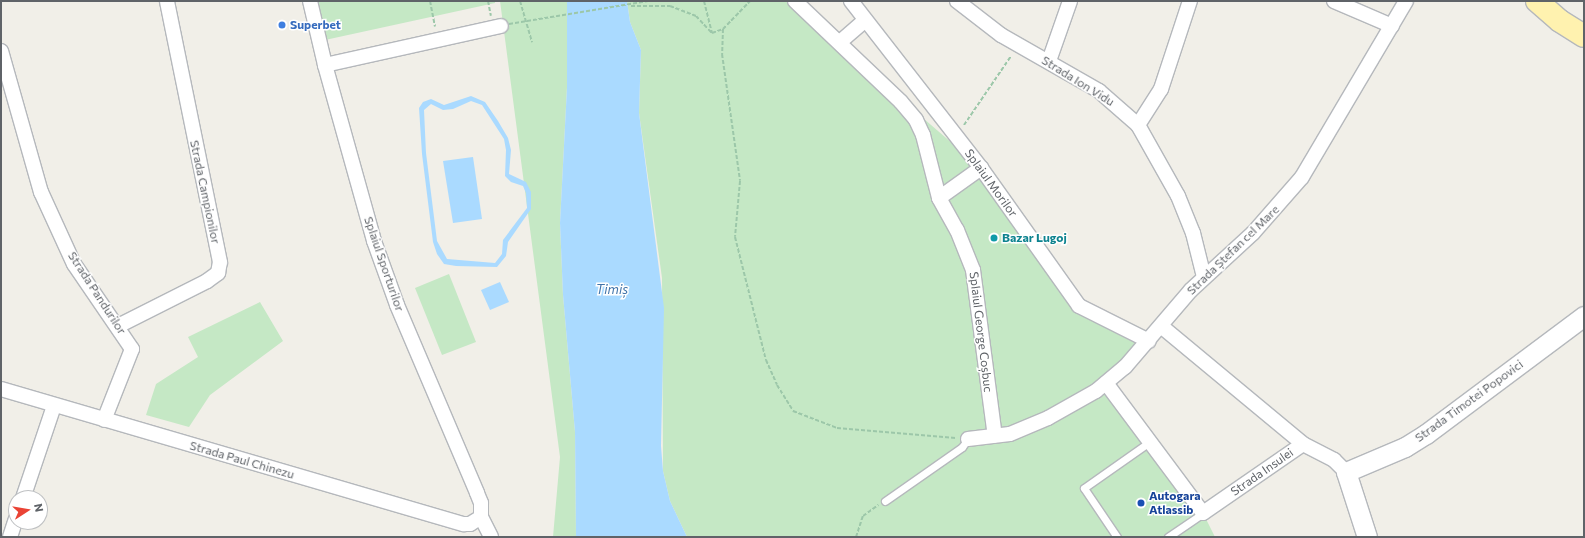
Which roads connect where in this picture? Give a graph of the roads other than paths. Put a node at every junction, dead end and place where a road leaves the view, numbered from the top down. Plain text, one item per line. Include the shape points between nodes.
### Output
1 (167, 1) edge
2 (310, 1) edge
3 (795, 1) edge
4 (851, 1) edge
5 (957, 1) edge
6 (1070, 1) edge
7 (1190, 1) edge
8 (1334, 1) edge
9 (1406, 1) edge
10 (1537, 1) edge
11 (866, 20) junction
12 (505, 25) road end
13 (1392, 26) junction
14 (1584, 36) edge
15 (840, 42) junction
16 (1, 51) edge
17 (1049, 61) junction
18 (325, 65) junction
19 (934, 107) junction
20 (916, 120) junction
21 (1138, 125) junction
22 (982, 168) junction
23 (939, 198) junction
24 (1204, 277) junction
25 (1584, 316) edge
26 (118, 326) junction
27 (1161, 326) junction
28 (1149, 341) junction
29 (1106, 384) junction
30 (1, 389) edge
31 (54, 406) junction
32 (104, 420) junction
33 (994, 436) junction
34 (968, 439) joint
35 (1148, 443) junction
36 (1303, 444) junction
37 (1346, 472) junction
38 (26, 490) edge
39 (885, 501) road end
40 (1203, 513) junction
41 (481, 517) junction
42 (491, 537) edge
43 (1117, 537) edge
44 (1168, 537) edge
45 (1367, 537) edge

1 - 26 street, Strada Campionilor via 220,262 218,273 207,281
2 - 18 street, Splaiul Sporturilor
3 - 15 street, Splaiul George Coșbuc
4 - 11 street, Splaiul Morilor
5 - 17 street, Strada Ion Vidu via 1001,35
6 - 17 street
7 - 21 street via 1161,89
8 - 13 street
9 - 13 street, Strada Ștefan cel Mare
10 - 14 main road via 1560,21
11 - 15 street
11 - 19 street, Splaiul Morilor
12 - 18 street
13 - 24 street, Strada Ștefan cel Mare via 1302,177 1253,233
15 - 20 street, Splaiul George Coșbuc
16 - 26 street, Strada Pandurilor via 41,192 74,264
17 - 21 street, Strada Ion Vidu via 1099,91
18 - 41 street, Splaiul Sporturilor via 374,241 397,306 477,492 481,503
19 - 20 street
19 - 22 street, Splaiul Morilor
20 - 23 street, Splaiul George Coșbuc via 928,149
21 - 24 street, Strada Ion Vidu via 1178,196 1193,234
22 - 23 street
22 - 28 street, Splaiul Morilor via 1079,306
23 - 33 street, Splaiul George Coșbuc via 957,230 973,270
24 - 27 street, Strada Ștefan cel Mare
25 - 37 main road, Strada Timotei Popovici via 1426,434 1405,447
26 - 32 street, Strada Pandurilor via 132,348
27 - 28 street, Strada Ștefan cel Mare
27 - 36 street, Strada Insulei
28 - 29 street, Strada Ștefan cel Mare
29 - 33 street, Strada Ștefan cel Mare via 1085,398 1023,430
29 - 35 street
30 - 31 street, Strada Paul Chinezu
31 - 32 street, Strada Paul Chinezu
31 - 38 street
32 - 41 street, Strada Paul Chinezu via 464,524 470,524
33 - 34 street, Strada Ștefan cel Mare
34 - 39 lane via 962,447
35 - 40 street
35 - 43 lane via 1084,488
36 - 37 street via 1334,460
36 - 40 street, Strada Insulei
37 - 45 main road
40 - 44 lane
41 - 42 street

